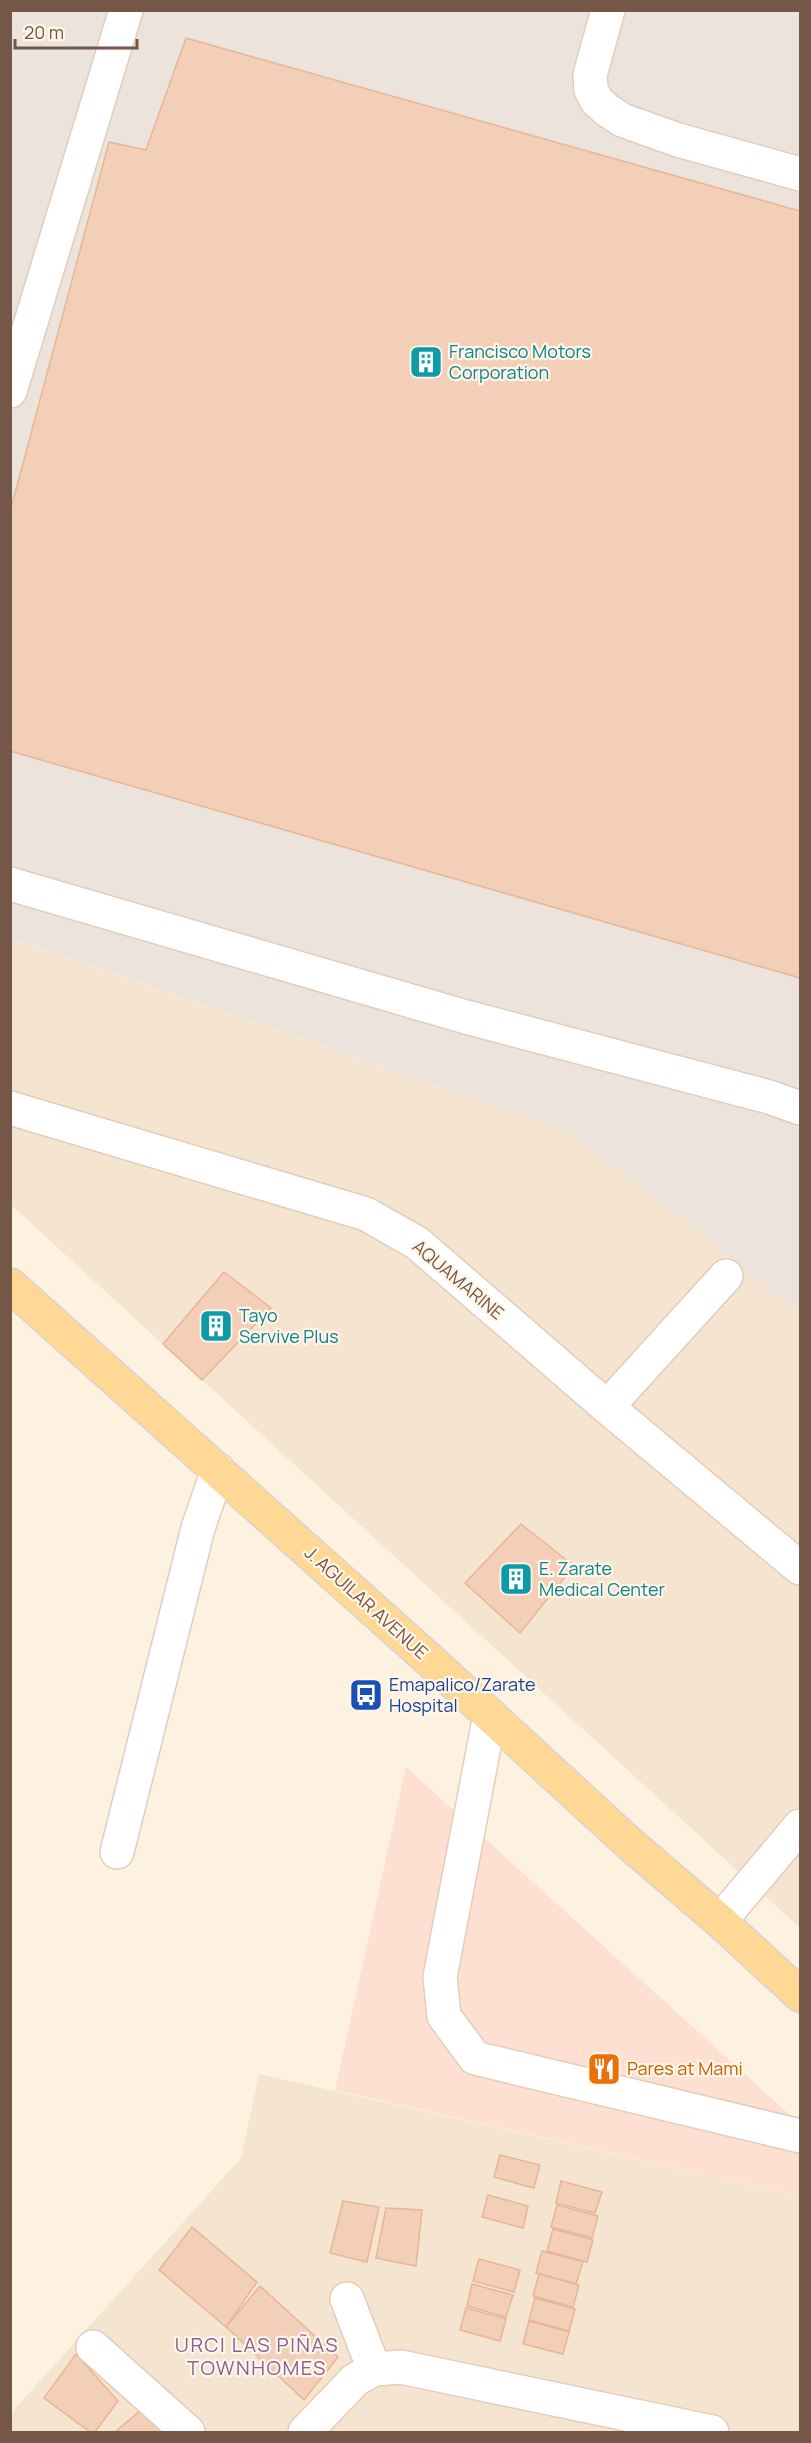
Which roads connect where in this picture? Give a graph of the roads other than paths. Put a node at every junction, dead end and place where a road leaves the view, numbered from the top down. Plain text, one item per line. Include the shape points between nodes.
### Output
1 (126, 10) edge
2 (608, 10) edge
3 (801, 174) edge
4 (10, 391) edge
5 (10, 884) edge
6 (10, 1108) edge
7 (801, 1108) edge
8 (726, 1276) dead end
9 (10, 1285) edge
10 (607, 1407) junction
11 (218, 1470) junction
12 (801, 1568) edge
13 (490, 1715) junction
14 (801, 1826) edge
15 (117, 1852) dead end
16 (720, 1921) junction
17 (801, 1995) edge
18 (801, 2136) edge
19 (347, 2299) dead end
20 (93, 2348) dead end
21 (374, 2369) junction
22 (700, 2431) edge
23 (188, 2433) edge
24 (305, 2433) edge

1 - 4 street
2 - 3 street via 590,75 591,90 607,110 622,120 678,140
5 - 7 street via 466,1017
6 - 10 street, AQUAMARINE via 366,1214 417,1243
8 - 10 street
9 - 11 main road, J. AGUILAR AVENUE
10 - 12 street, AQUAMARINE
11 - 13 main road, J. AGUILAR AVENUE
11 - 15 street via 198,1528
13 - 16 main road, J. AGUILAR AVENUE
13 - 18 street via 440,1977 444,2016 475,2058
14 - 16 street
16 - 17 main road, J. AGUILAR AVENUE
19 - 21 street
20 - 23 street
21 - 22 street via 401,2367 436,2373
21 - 24 street via 355,2380

